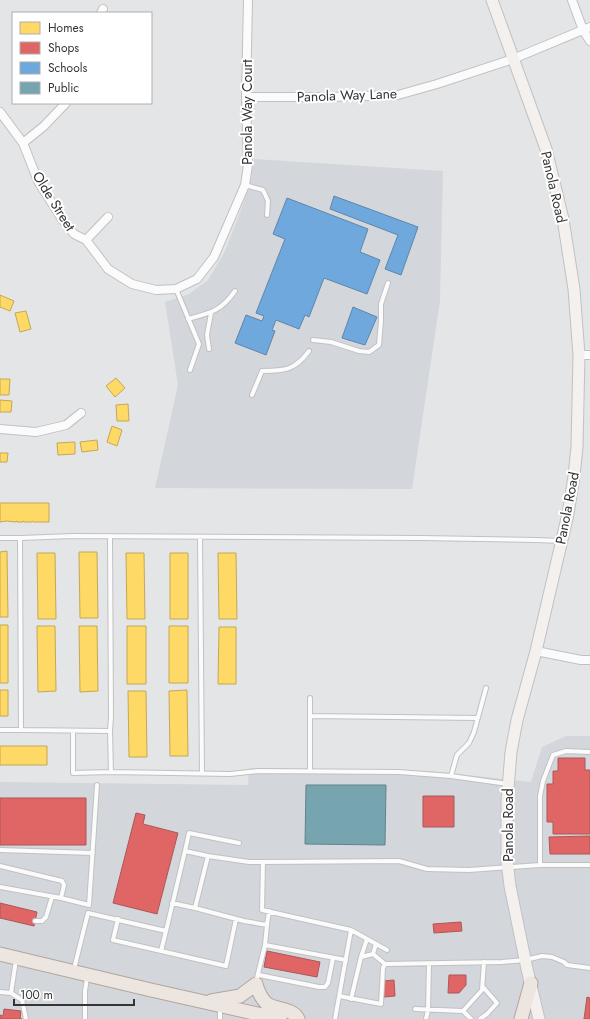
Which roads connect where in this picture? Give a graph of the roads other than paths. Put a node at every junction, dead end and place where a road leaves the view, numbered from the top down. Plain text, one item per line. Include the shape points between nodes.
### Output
1 (248, 0) edge
2 (492, 0) edge
3 (572, 0) edge
4 (587, 29) edge
5 (590, 41) edge
6 (513, 58) junction
7 (246, 97) junction
8 (65, 104) edge
9 (0, 112) edge
10 (23, 143) junction
11 (245, 185) junction
12 (266, 215) dead end
13 (108, 217) dead end
14 (86, 240) junction
15 (388, 283) dead end
16 (176, 289) junction
17 (236, 291) dead end
18 (211, 313) junction
19 (188, 319) junction
20 (313, 340) dead end
21 (209, 350) dead end
22 (309, 351) dead end
23 (585, 355) edge
24 (190, 370) dead end
25 (252, 395) dead end
26 (81, 413) dead end
27 (0, 428) edge
28 (110, 536) junction
29 (200, 537) junction
30 (0, 538) edge
31 (20, 538) junction
32 (561, 542) junction
33 (536, 651) junction
34 (590, 660) edge
35 (486, 688) dead end
36 (310, 698) dead end
37 (310, 716) junction
38 (478, 718) junction
39 (0, 730) edge
40 (21, 730) junction
41 (73, 731) junction
42 (110, 731) junction
43 (590, 752) edge
44 (310, 771) junction
45 (111, 772) junction
46 (202, 774) junction
47 (451, 776) junction
48 (508, 784) junction
49 (97, 785) dead end
50 (239, 844) dead end
51 (0, 850) edge
52 (185, 850) junction
53 (93, 853) junction
54 (208, 856) junction
55 (263, 862) junction
56 (540, 865) junction
57 (590, 865) edge
58 (0, 866) edge
59 (508, 867) junction
60 (0, 887) edge
61 (52, 897) junction
62 (61, 898) junction
63 (172, 903) junction
64 (195, 908) junction
65 (269, 911) junction
66 (118, 919) junction
67 (236, 919) junction
68 (35, 920) dead end
69 (267, 925) junction
70 (166, 930) junction
71 (351, 930) junction
72 (367, 939) junction
73 (376, 944) junction
74 (265, 945) junction
75 (387, 950) dead end
76 (161, 951) junction
77 (0, 954) edge
78 (373, 954) junction
79 (361, 957) junction
80 (16, 958) junction
81 (333, 958) junction
82 (346, 960) junction
83 (525, 960) junction
84 (484, 962) junction
85 (385, 964) junction
86 (429, 964) junction
87 (590, 968) edge
88 (74, 972) junction
89 (87, 975) junction
90 (257, 980) junction
91 (531, 983) junction
92 (483, 987) junction
93 (0, 992) edge
94 (11, 993) junction
95 (339, 996) junction
96 (351, 999) junction
97 (202, 1002) junction
98 (220, 1006) junction
99 (415, 1009) dead end
100 (428, 1010) junction
101 (463, 1011) junction
102 (26, 1019) edge
103 (85, 1019) edge
104 (220, 1019) edge
105 (280, 1019) edge
106 (298, 1019) edge
107 (335, 1019) edge
108 (426, 1019) edge
109 (471, 1019) edge
110 (480, 1019) edge
111 (521, 1019) edge
112 (539, 1019) edge

1 - 7 street, Panola Way Court
2 - 6 main road, Panola Road
3 - 4 street
4 - 5 street
4 - 6 street, Panola Way Lane
6 - 7 street, Panola Way Lane via 398,95
6 - 23 main road, Panola Road via 546,149 563,219
7 - 11 street, Panola Way Court via 248,165
8 - 10 street
9 - 10 street, Olde Street
10 - 14 street, Olde Street via 38,181 62,219 74,234
11 - 12 lane via 262,190 268,201
11 - 16 street, Panola Way Court via 214,257 197,280
13 - 14 street
14 - 16 street, Olde Street via 108,269 132,284 156,290
15 - 20 lane via 381,304 379,345 369,352
16 - 19 lane
17 - 18 lane via 227,303
18 - 19 lane
18 - 21 lane via 207,336
19 - 24 lane via 199,344
22 - 25 lane via 301,362 282,371 262,371
23 - 32 main road, Panola Road via 577,447 568,514
26 - 27 street via 66,425 36,432
28 - 29 lane
28 - 31 lane
28 - 42 lane
29 - 32 lane via 421,538
29 - 46 lane
30 - 31 lane
31 - 40 lane
32 - 33 main road, Panola Road
33 - 34 street
33 - 48 main road, Panola Road via 510,752
35 - 38 lane
36 - 37 lane
37 - 38 lane
37 - 44 lane
38 - 47 lane via 469,743 457,755
39 - 40 lane
40 - 41 lane
41 - 42 lane
41 - 45 lane via 73,773
42 - 45 lane
43 - 56 lane via 566,751 553,755 540,796
44 - 46 lane
44 - 47 lane via 399,772
45 - 46 lane
47 - 48 lane
48 - 59 main road, Panola Road
49 - 53 lane
50 - 52 lane via 189,833
51 - 53 lane
52 - 54 lane
52 - 63 lane
53 - 62 lane via 89,905
54 - 55 lane
54 - 64 lane
55 - 59 lane via 399,862 427,869 447,870
55 - 65 lane via 262,910
56 - 57 lane
56 - 59 lane
58 - 62 lane via 62,881 64,885
59 - 83 main road, Panola Road
60 - 61 lane
61 - 62 lane
61 - 68 lane via 46,917
63 - 64 lane
63 - 70 lane
64 - 67 lane
65 - 69 lane
65 - 71 lane
66 - 70 lane
66 - 76 lane via 113,940
66 - 88 lane via 88,913
67 - 69 lane
67 - 76 lane via 226,966
69 - 74 lane
70 - 76 lane
71 - 72 lane
71 - 82 lane
72 - 73 lane
72 - 79 lane
73 - 75 lane
73 - 78 lane
74 - 81 lane
74 - 90 lane
77 - 80 main road
78 - 79 lane
78 - 85 lane
79 - 96 lane
80 - 88 main road
80 - 94 lane
81 - 82 lane
81 - 90 lane via 325,987
82 - 95 lane
83 - 84 lane
83 - 87 lane via 542,956 552,957 567,965
83 - 91 main road, Panola Road
84 - 86 lane
84 - 92 lane
85 - 86 lane
85 - 96 lane via 381,1004
86 - 100 lane
88 - 89 main road
89 - 97 main road
89 - 103 lane
90 - 97 main road via 240,996
90 - 106 main road via 259,995 268,1004 294,1014
91 - 111 main road
91 - 112 main road, Panola Road
92 - 101 lane
92 - 110 lane via 497,1003
93 - 94 lane
94 - 102 lane via 22,1000
95 - 96 lane
95 - 107 lane
97 - 98 main road
98 - 104 lane
98 - 105 main road
99 - 100 lane
100 - 101 lane
100 - 108 lane
101 - 109 lane

